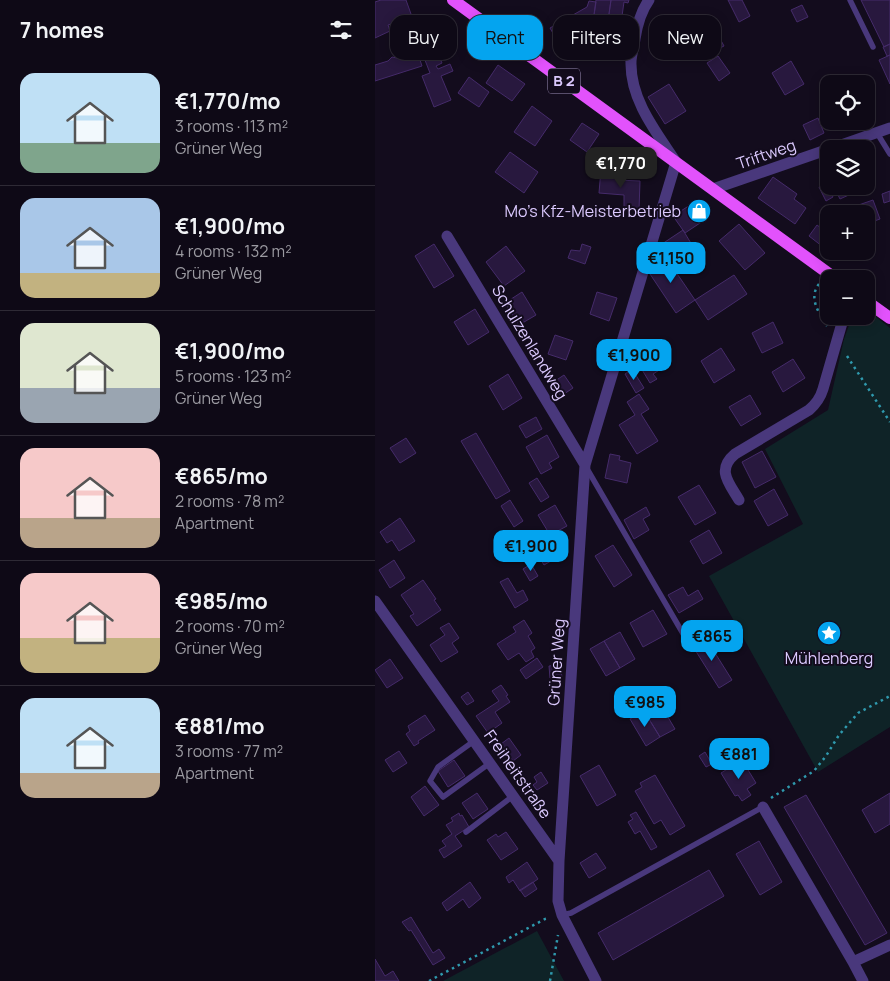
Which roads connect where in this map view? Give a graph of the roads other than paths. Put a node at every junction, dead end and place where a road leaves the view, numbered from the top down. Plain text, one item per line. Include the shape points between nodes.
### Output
1 (453, 0) edge
2 (649, 0) edge
3 (850, 0) edge
4 (873, 47) dead end
5 (890, 128) edge
6 (877, 133) junction
7 (856, 140) edge
8 (820, 152) edge
9 (890, 154) edge
10 (676, 162) junction
11 (713, 189) junction
12 (447, 236) dead end
13 (824, 270) edge
14 (875, 307) edge
15 (890, 318) edge
16 (841, 325) edge
17 (585, 466) junction
18 (739, 500) dead end
19 (375, 601) edge
20 (685, 637) dead end
21 (474, 741) junction
22 (490, 763) junction
23 (513, 796) junction
24 (763, 807) joint
25 (466, 832) dead end
26 (559, 861) junction
27 (562, 916) junction
28 (890, 945) edge
29 (853, 962) junction
30 (596, 981) edge
31 (863, 981) edge

1 - 10 main road, B 2
2 - 10 street via 636,34 631,63 637,96
3 - 4 lane
5 - 6 street, Triftweg
6 - 7 street, Triftweg
6 - 9 lane
8 - 11 street, Triftweg
10 - 11 main road, B 2
10 - 17 street, Grüner Weg
11 - 13 main road, B 2
12 - 17 street, Schulzenlandweg
14 - 15 main road
16 - 18 street via 816,404 735,454 726,464 724,470 728,482
17 - 20 lane
17 - 26 street, Grüner Weg
19 - 21 street, Freiheitstraße
21 - 22 street, Freiheitstraße
21 - 22 lane via 437,767 430,780 443,797
22 - 23 street, Freiheitstraße
23 - 25 lane
23 - 26 street, Freiheitstraße
24 - 27 lane
24 - 29 street
26 - 27 street via 558,901
27 - 30 street
28 - 29 street
29 - 31 street

